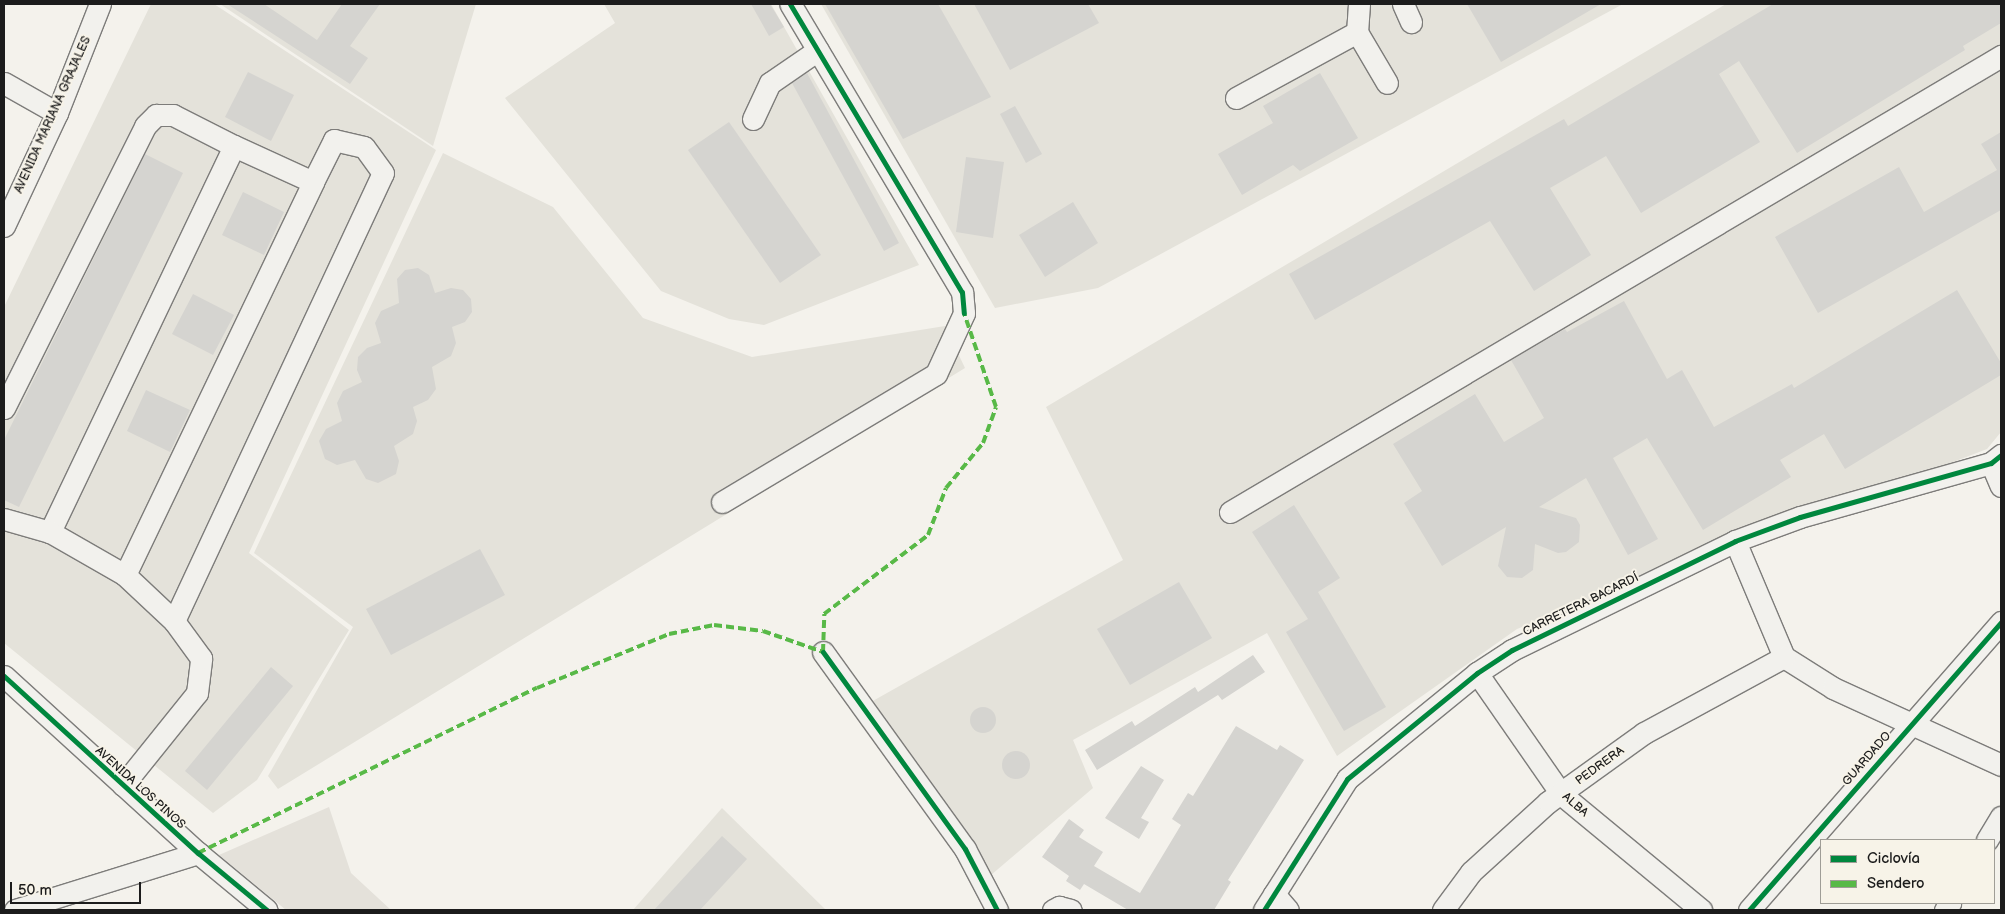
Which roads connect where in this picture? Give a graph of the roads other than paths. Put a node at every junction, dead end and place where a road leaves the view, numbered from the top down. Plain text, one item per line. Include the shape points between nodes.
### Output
1 (100, 4) edge
2 (790, 4) edge
3 (1359, 4) edge
4 (1357, 32) junction
5 (818, 50) junction
6 (2001, 56) edge
7 (1387, 82) dead end
8 (4, 83) edge
9 (1236, 98) dead end
10 (57, 113) junction
11 (753, 119) dead end
12 (234, 146) junction
13 (313, 182) junction
14 (4, 226) edge
15 (4, 408) edge
16 (1996, 459) edge
17 (2001, 486) edge
18 (722, 502) dead end
19 (1230, 512) dead end
20 (4, 519) edge
21 (50, 532) junction
22 (1735, 541) junction
23 (125, 574) junction
24 (174, 621) junction
25 (2001, 622) edge
26 (823, 652) dead end
27 (1784, 656) junction
28 (1477, 673) junction
29 (4, 676) edge
30 (1911, 723) junction
31 (2001, 765) edge
32 (123, 786) junction
33 (1561, 794) junction
34 (2001, 817) edge
35 (1989, 839) edge
36 (198, 854) junction
37 (1269, 902) edge
38 (15, 910) edge
39 (267, 910) edge
40 (997, 910) edge
41 (1053, 910) edge
42 (1071, 910) edge
43 (1288, 910) edge
44 (1443, 910) edge
45 (1701, 910) edge
46 (1749, 910) edge

1 - 10 street, AVENIDA MARIANA GRAJALES
2 - 5 street
3 - 4 street
4 - 7 street
4 - 9 street
5 - 11 street via 770,83
5 - 18 street via 962,292 964,312 936,374
6 - 19 street
8 - 10 street
10 - 14 street, AVENIDA MARIANA GRAJALES
12 - 13 street
12 - 15 street via 173,115 156,116 145,126
12 - 21 street
13 - 23 street
13 - 24 street via 334,140 364,147 383,173
16 - 17 street
16 - 22 street, CARRETERA BACARDÍ via 1800,517
20 - 21 street
21 - 23 street
22 - 27 street
22 - 28 street, CARRETERA BACARDÍ via 1512,650
23 - 24 street
24 - 32 street via 201,658 197,693
25 - 30 street, GUARDADO
26 - 40 street via 964,849
27 - 30 street via 1833,688
27 - 33 street, PEDRERA via 1644,733
28 - 33 street, ALBA
28 - 37 street, CARRETERA BACARDÍ via 1347,780
29 - 32 street, AVENIDA LOS PINOS
30 - 31 street
30 - 46 street, GUARDADO
32 - 36 street, AVENIDA LOS PINOS
33 - 44 street, PEDRERA via 1471,872
33 - 45 street, ALBA
34 - 35 street
36 - 38 street
36 - 39 street, AVENIDA LOS PINOS
37 - 43 street
41 - 42 street via 1059,907

